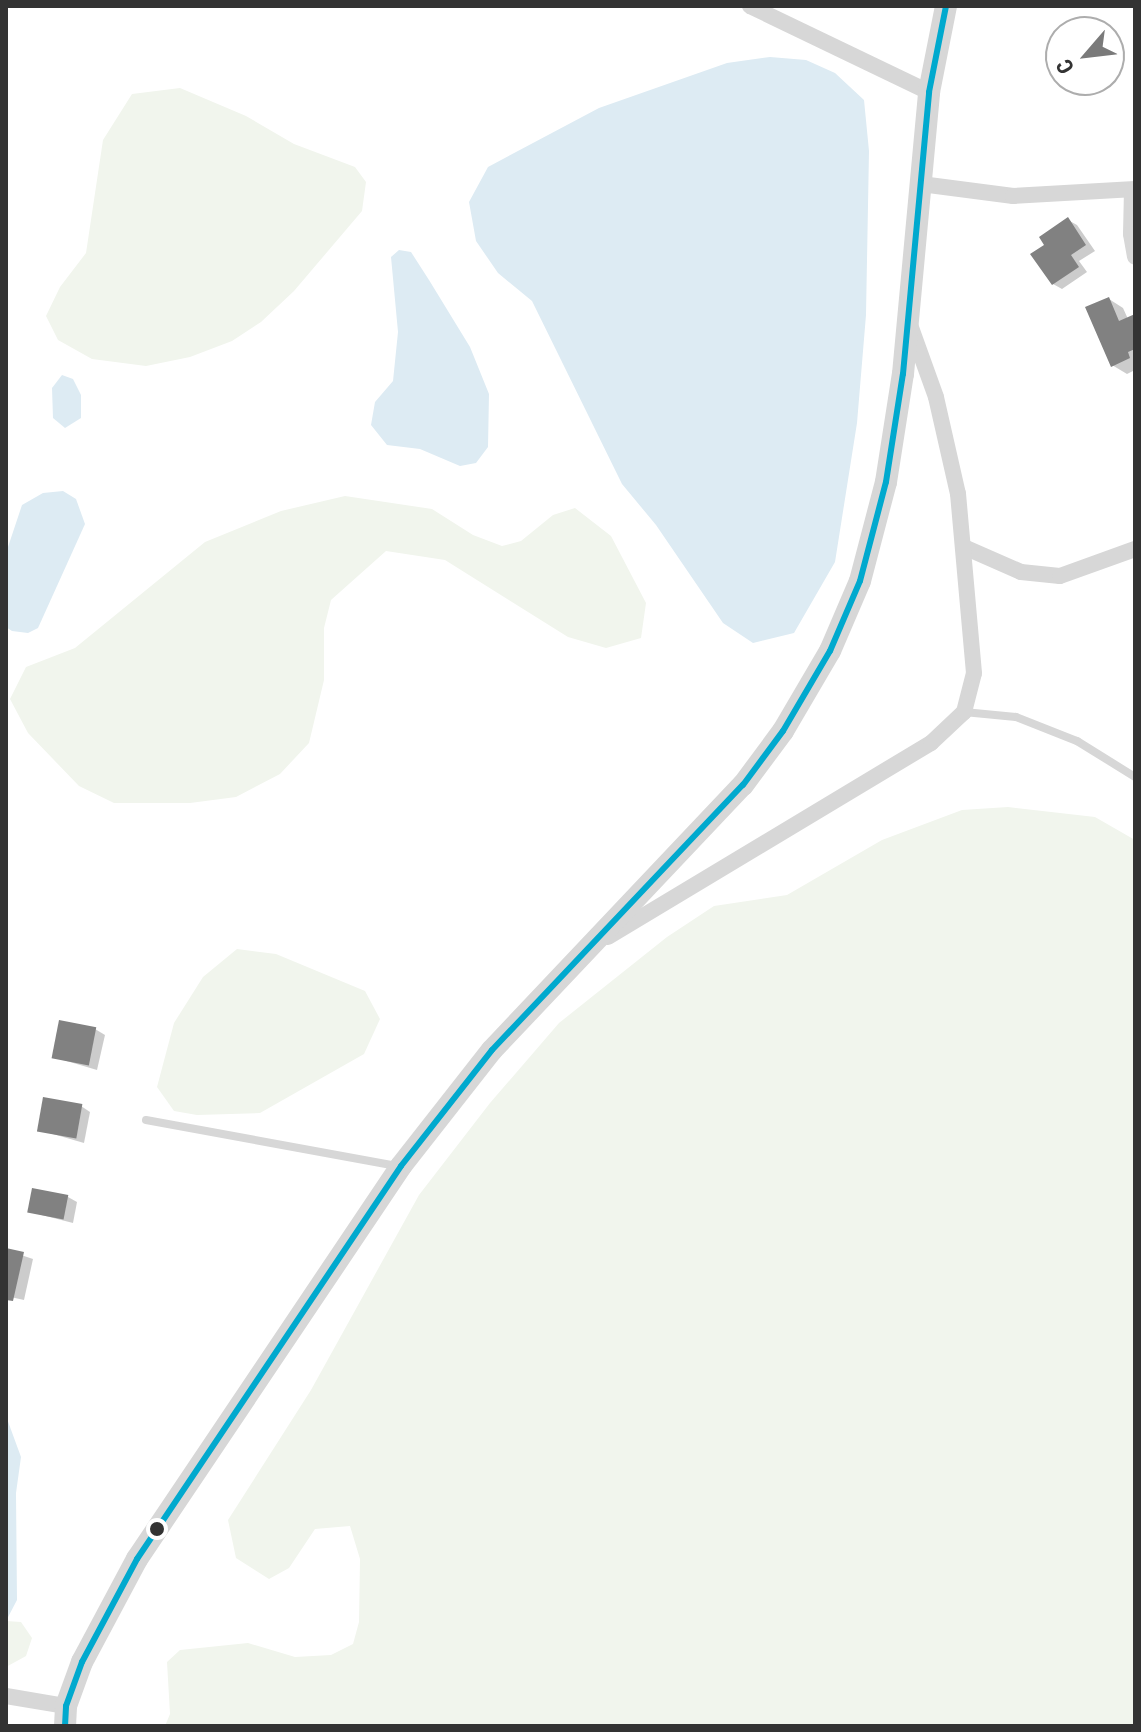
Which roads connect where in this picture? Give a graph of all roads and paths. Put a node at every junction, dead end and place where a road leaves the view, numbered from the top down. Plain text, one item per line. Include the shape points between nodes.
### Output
1 (750, 6) edge
2 (946, 6) edge
3 (929, 92) junction
4 (921, 184) junction
5 (1134, 190) edge
6 (1135, 257) edge
7 (908, 317) junction
8 (964, 547) junction
9 (1135, 549) edge
10 (964, 712) junction
11 (1135, 777) edge
12 (585, 950) junction
13 (146, 1120) dead end
14 (401, 1166) junction
15 (6, 1696) edge
16 (66, 1716) edge

1 - 3 street
2 - 3 street
3 - 4 street
4 - 5 street via 1013,196
4 - 7 street
5 - 6 street
7 - 8 street via 936,397
7 - 12 street via 886,482 860,581 830,651 783,731 743,785
8 - 9 street via 1021,572 1060,576
8 - 10 street via 974,673
10 - 11 lane via 1016,717 1077,741
10 - 12 street via 931,743
12 - 14 street via 492,1050
13 - 14 lane
14 - 16 street via 137,1559 82,1662
15 - 16 street

